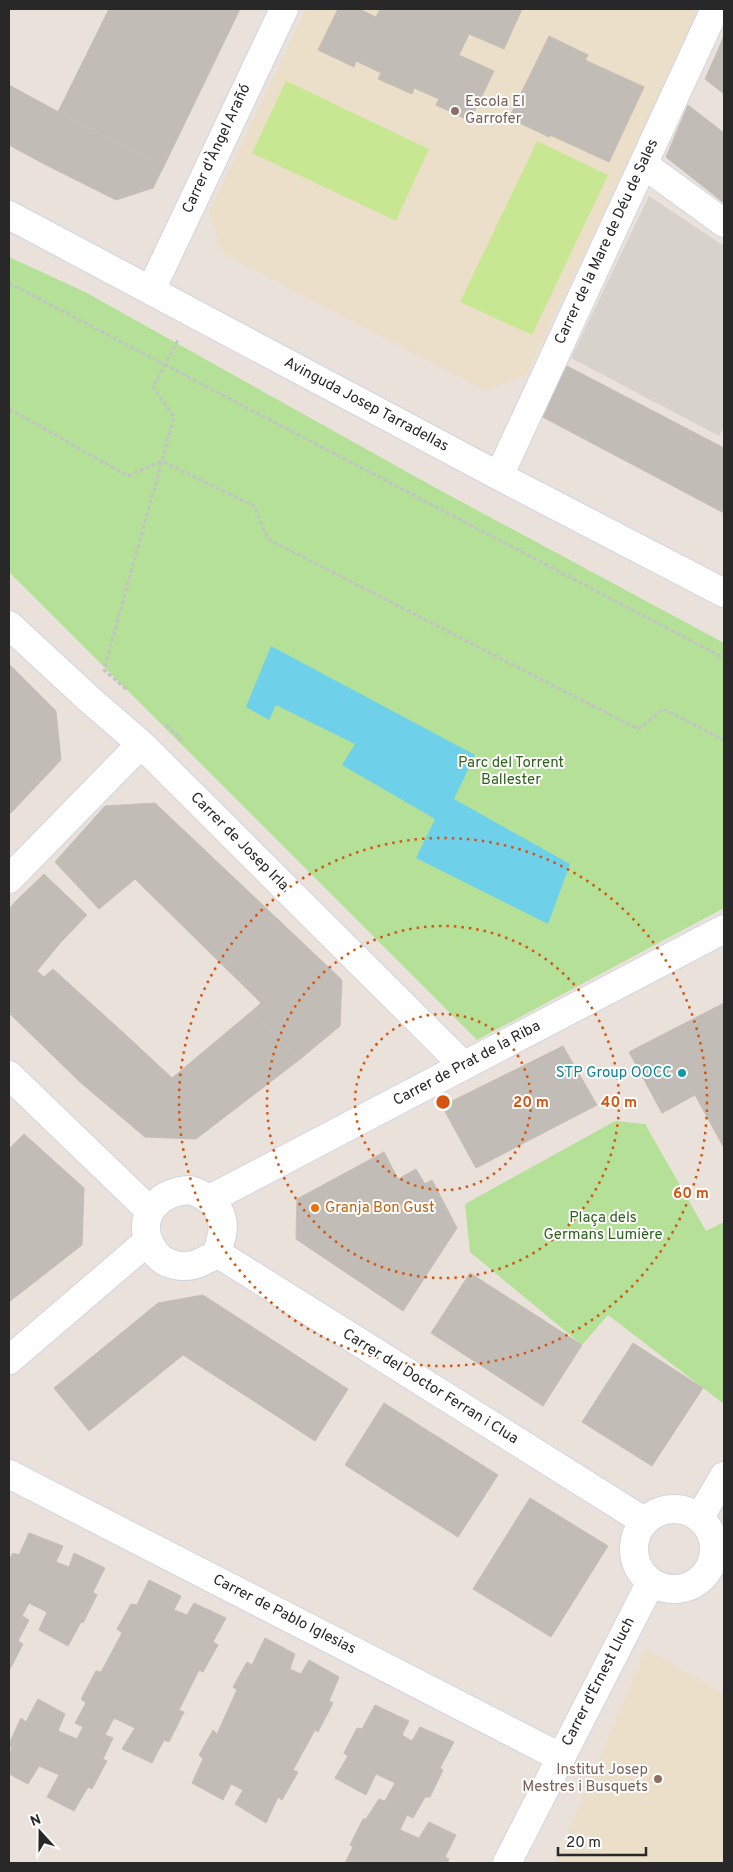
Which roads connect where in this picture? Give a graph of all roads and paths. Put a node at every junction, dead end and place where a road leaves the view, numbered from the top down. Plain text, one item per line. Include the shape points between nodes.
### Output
1 (284, 9) edge
2 (715, 9) edge
3 (642, 164) junction
4 (9, 215) edge
5 (724, 223) edge
6 (9, 283) edge
7 (151, 290) junction
8 (193, 312) junction
9 (9, 409) edge
10 (162, 462) junction
11 (499, 476) junction
12 (724, 593) edge
13 (9, 625) edge
14 (724, 658) edge
15 (132, 695) dead end
16 (160, 720) dead end
17 (724, 740) edge
18 (150, 753) junction
19 (9, 879) edge
20 (724, 929) edge
21 (463, 1065) junction
22 (9, 1074) edge
23 (210, 1199) junction
24 (150, 1211) junction
25 (148, 1241) junction
26 (217, 1253) junction
27 (9, 1360) edge
28 (9, 1474) edge
29 (724, 1476) edge
30 (700, 1517) junction
31 (644, 1521) junction
32 (717, 1577) edge
33 (651, 1582) junction
34 (560, 1757) junction
35 (507, 1863) edge

1 - 7 street, Carrer d'Àngel Arañó
2 - 3 street, Carrer de la Mare de Déu de Sales
3 - 5 street
3 - 11 street, Carrer de la Mare de Déu de Sales
4 - 7 street, Avinguda Josep Tarradellas
6 - 14 path
7 - 8 street, Avinguda Josep Tarradellas
8 - 10 path via 153,387 174,418
8 - 11 street, Avinguda Josep Tarradellas
9 - 10 path via 128,476
10 - 15 path via 104,670
10 - 17 path via 254,506 268,539 638,729 663,709
11 - 12 street, Avinguda Josep Tarradellas
13 - 18 street, Carrer de Josep Irla
16 - 18 path via 181,738
18 - 19 street
18 - 21 street, Carrer de Josep Irla
20 - 21 street, Carrer de Prat de la Riba
21 - 23 street, Carrer de Prat de la Riba
22 - 24 street
23 - 24 street via 190,1190 178,1190 157,1201
23 - 26 street via 223,1224
24 - 25 street via 146,1225
25 - 26 street via 158,1256 174,1265 198,1265
25 - 27 street
26 - 31 street, Carrer del Doctor Ferran i Clua
28 - 34 street, Carrer de Pablo Iglesias
29 - 30 street
30 - 31 street via 688,1510 671,1509
30 - 32 street via 711,1530 715,1544
31 - 33 street via 636,1534 634,1556 639,1570
32 - 33 street via 674,1590
33 - 34 street, Carrer d'Ernest Lluch
34 - 35 street, Carrer d'Ernest Lluch

